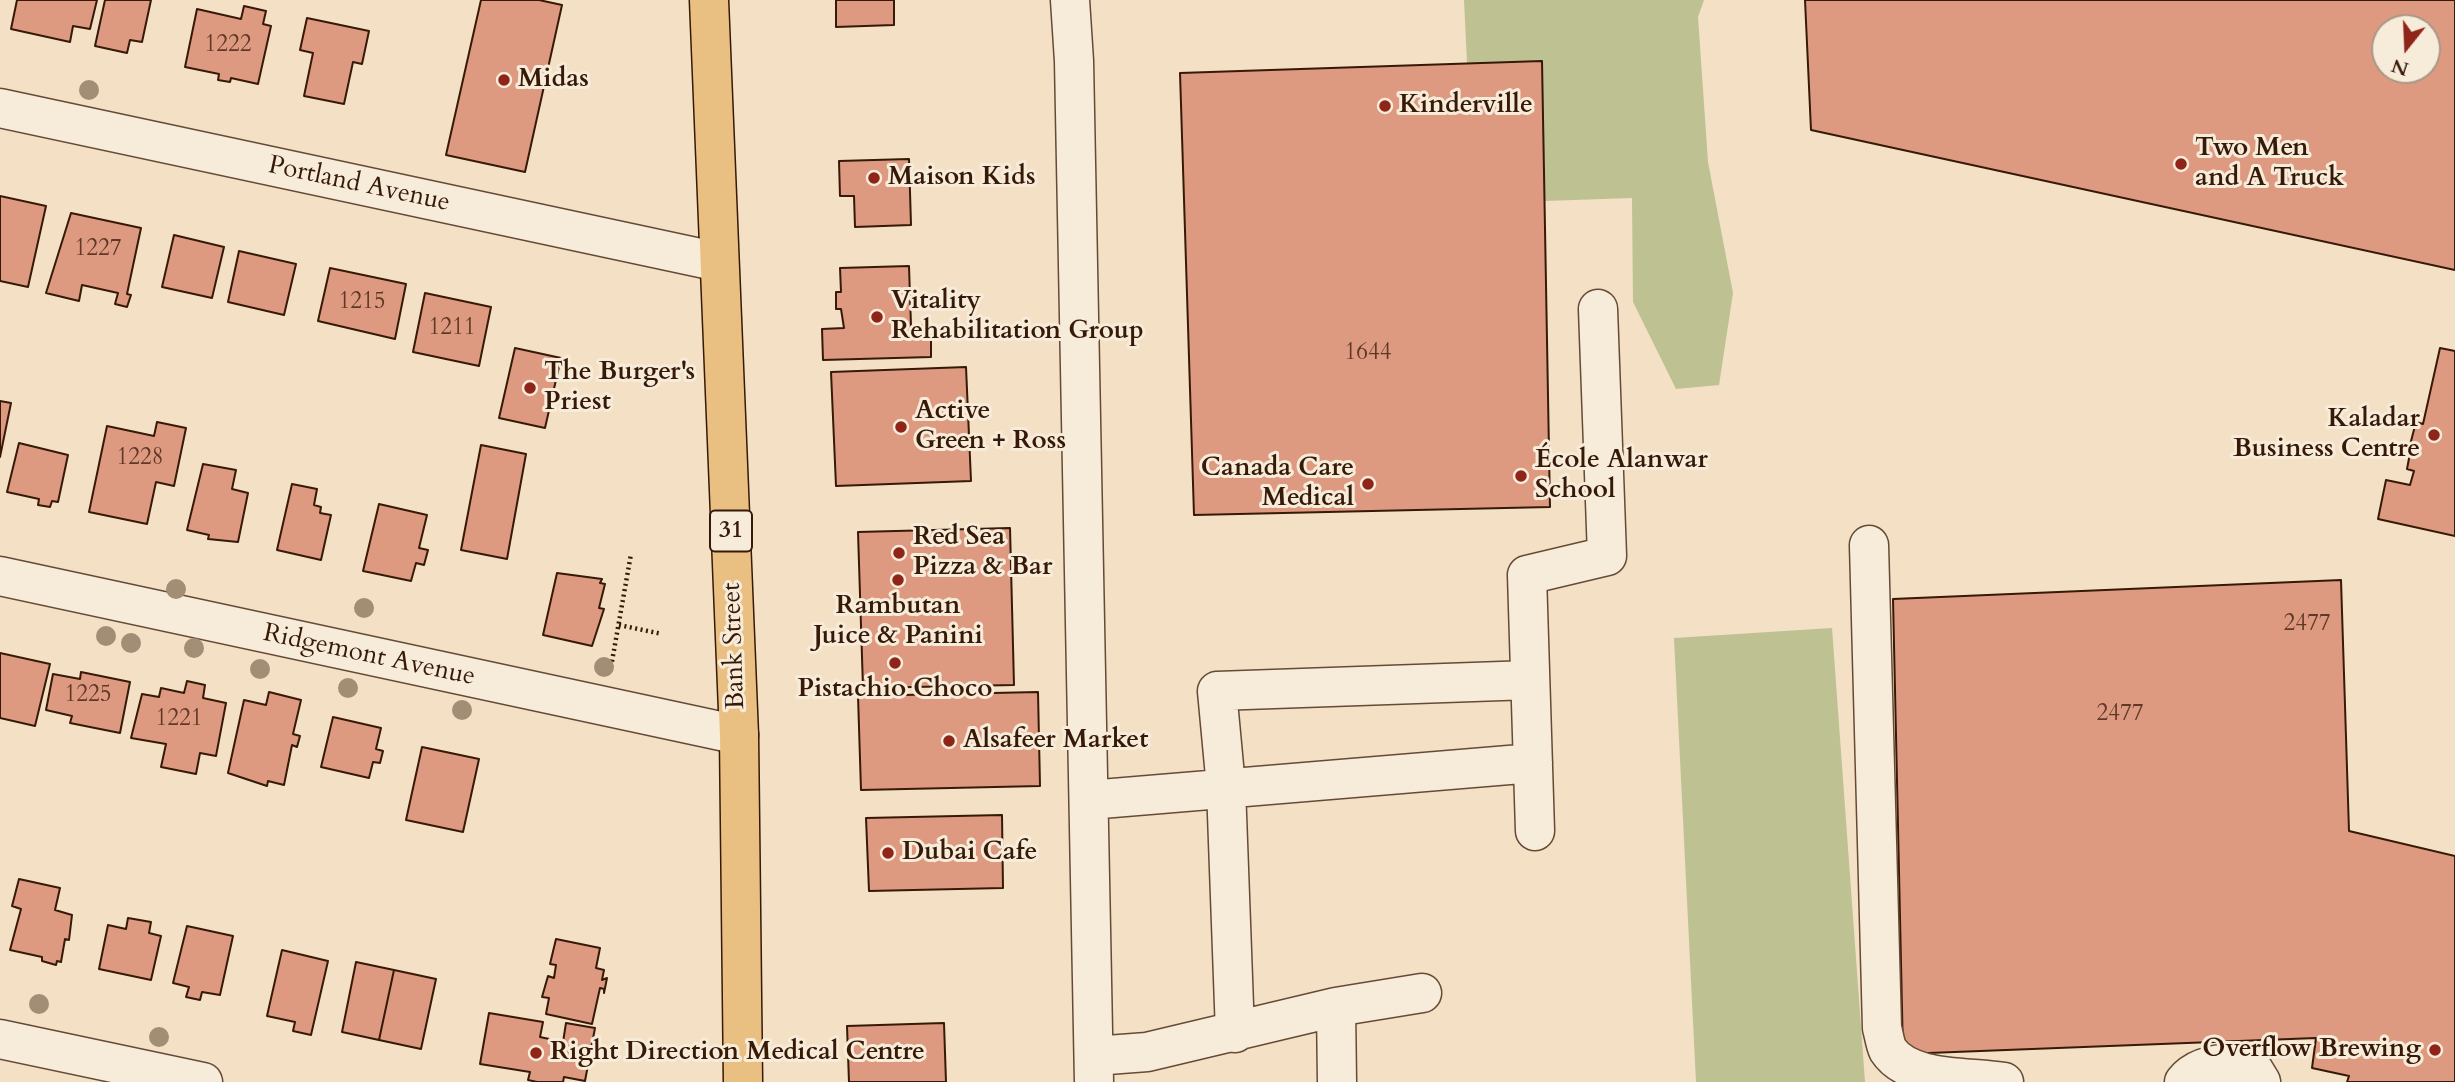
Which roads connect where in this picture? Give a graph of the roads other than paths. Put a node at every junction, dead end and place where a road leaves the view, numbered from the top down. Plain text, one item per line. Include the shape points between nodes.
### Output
1 (709, 0) edge
2 (1070, 0) edge
3 (0, 108) edge
4 (719, 262) junction
5 (1598, 309) dead end
6 (1869, 545) dead end
7 (0, 576) edge
8 (1530, 680) junction
9 (738, 735) junction
10 (1533, 763) junction
11 (1226, 787) junction
12 (1089, 800) junction
13 (1535, 831) dead end
14 (1422, 993) dead end
15 (1336, 1007) junction
16 (1236, 1033) junction
17 (0, 1039) edge
18 (1094, 1069) edge
19 (203, 1082) edge
20 (743, 1082) edge
21 (1337, 1082) edge
22 (2004, 1082) edge
23 (2184, 1082) edge
24 (2261, 1082) edge

1 - 4 main road, Bank Street / 31
2 - 12 street
3 - 4 street, Portland Avenue
4 - 9 main road, Bank Street / 31
5 - 8 street via 1607,556 1527,575
6 - 22 street via 1882,1028 1887,1049 1900,1063 1920,1072
7 - 9 street, Ridgemont Avenue
8 - 10 street
8 - 11 street via 1217,691
9 - 20 main road, Bank Street / 31
10 - 11 street
10 - 13 street
11 - 12 street
11 - 16 street
12 - 18 street
14 - 15 street
15 - 16 street
15 - 21 street
16 - 18 street
17 - 19 street
23 - 24 street via 2190,1074 2225,1061 2250,1065

